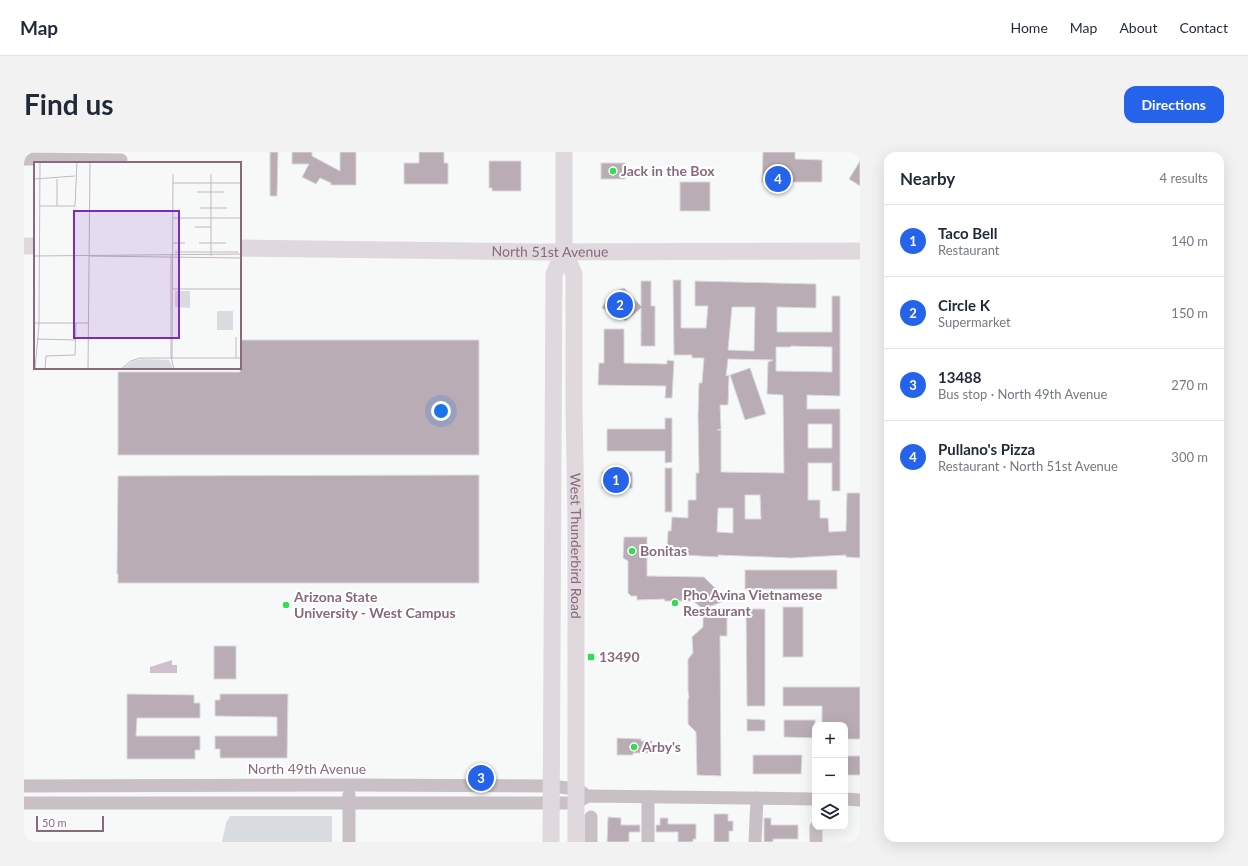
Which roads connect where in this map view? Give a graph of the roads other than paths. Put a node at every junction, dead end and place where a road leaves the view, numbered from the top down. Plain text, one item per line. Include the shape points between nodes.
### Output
1 (564, 152) edge
2 (121, 158) edge
3 (24, 159) edge
4 (241, 248) edge
5 (860, 251) edge
6 (564, 252) junction
7 (552, 456) junction
8 (576, 521) junction
9 (552, 617) junction
10 (576, 617) junction
11 (349, 785) junction
12 (24, 786) edge
13 (551, 794) junction
14 (580, 796) junction
15 (648, 797) junction
16 (757, 798) junction
17 (812, 799) edge
18 (848, 800) edge
19 (860, 800) edge
20 (24, 803) edge
21 (349, 803) junction
22 (591, 817) dead end
23 (816, 830) edge
24 (349, 842) edge
25 (551, 842) edge
26 (576, 842) edge
27 (591, 842) edge
28 (648, 842) edge
29 (755, 842) edge
30 (816, 842) edge

1 - 6 main road, West Thunderbird Road
2 - 3 street
4 - 6 main road, North 51st Avenue
5 - 6 main road, North 51st Avenue
6 - 7 main road, West Thunderbird Road via 554,274
6 - 8 main road, West Thunderbird Road via 574,274
7 - 8 main road via 562,467 564,509 567,517
7 - 9 main road, West Thunderbird Road
8 - 10 main road, West Thunderbird Road
9 - 10 main road
9 - 13 main road, West Thunderbird Road
10 - 14 main road, West Thunderbird Road
11 - 12 street, North 49th Avenue
11 - 13 street, North 49th Avenue
11 - 21 street
13 - 14 street, North 49th Avenue
13 - 21 street, North 49th Avenue
13 - 25 main road, West Thunderbird Road
14 - 15 street, North 49th Avenue
14 - 26 main road, West Thunderbird Road
15 - 16 street, North 49th Avenue
15 - 28 street
16 - 17 street, North 49th Avenue
16 - 29 street
18 - 19 street
20 - 21 street, North 49th Avenue
21 - 24 street
22 - 27 street
23 - 30 street

